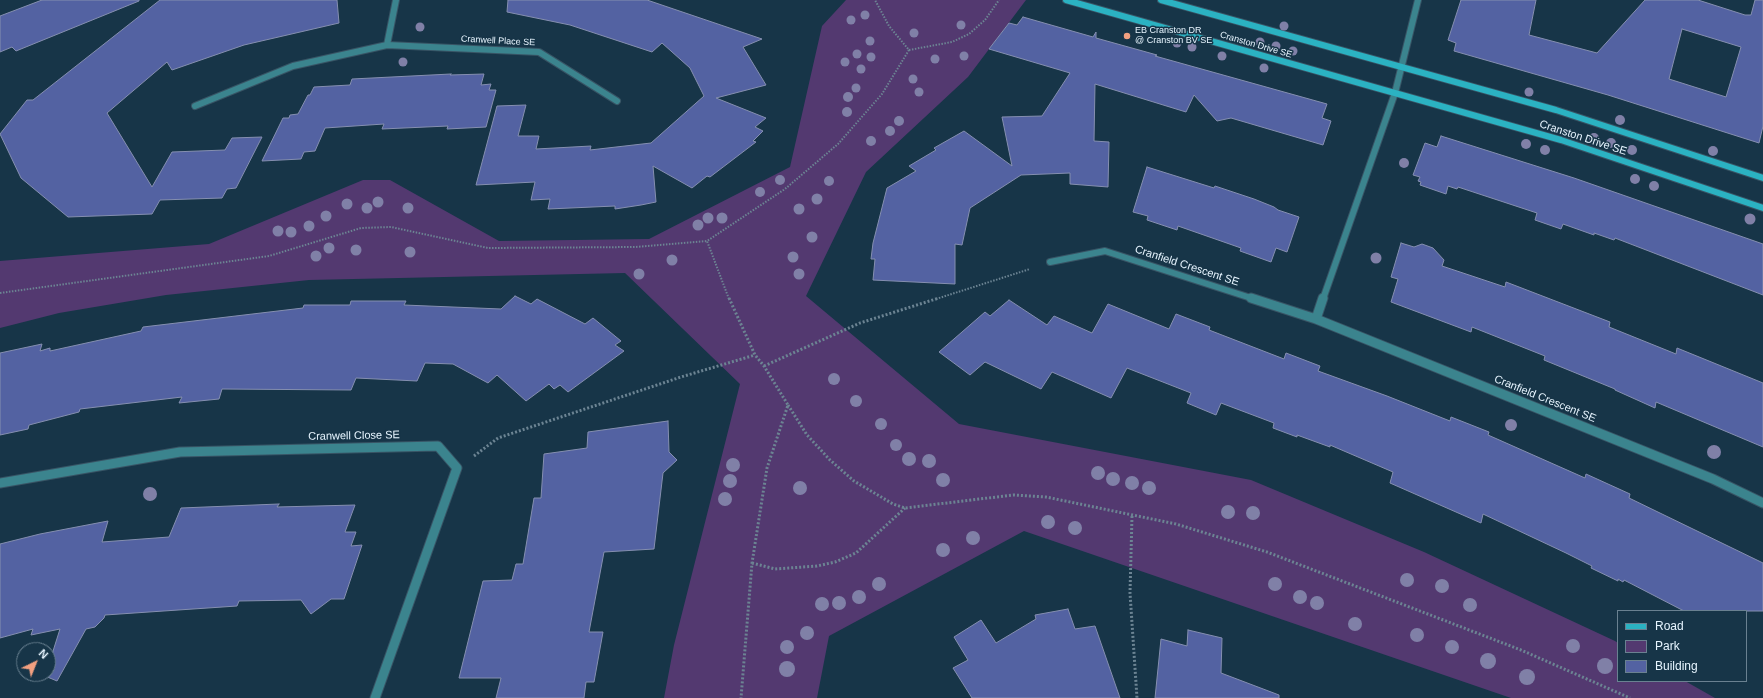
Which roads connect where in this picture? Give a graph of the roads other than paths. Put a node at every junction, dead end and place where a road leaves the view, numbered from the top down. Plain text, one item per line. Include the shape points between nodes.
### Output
1 (396, 0) edge
2 (1066, 0) edge
3 (1161, 0) edge
4 (1418, 0) edge
5 (387, 45) junction
6 (1401, 66) junction
7 (1395, 93) junction
8 (617, 101) dead end
9 (195, 106) dead end
10 (1763, 178) edge
11 (1763, 208) edge
12 (1050, 262) road end
13 (1316, 319) junction
14 (0, 483) edge
15 (1763, 503) edge
16 (375, 698) edge

1 - 5 street
2 - 7 street, Cranston Drive SE
3 - 6 street, Cranston Drive SE
4 - 6 street
5 - 8 street, Cranwell Place SE via 539,52
5 - 9 street, Cranwell Place SE via 293,66
6 - 7 street
6 - 10 street, Cranston Drive SE via 1556,110
7 - 11 street, Cranston Drive SE via 1561,140
7 - 13 street
12 - 13 street, Cranfield Crescent SE via 1105,252
13 - 15 street, Cranfield Crescent SE via 1713,478
14 - 16 street, Cranwell Close SE via 180,452 438,446 457,468

